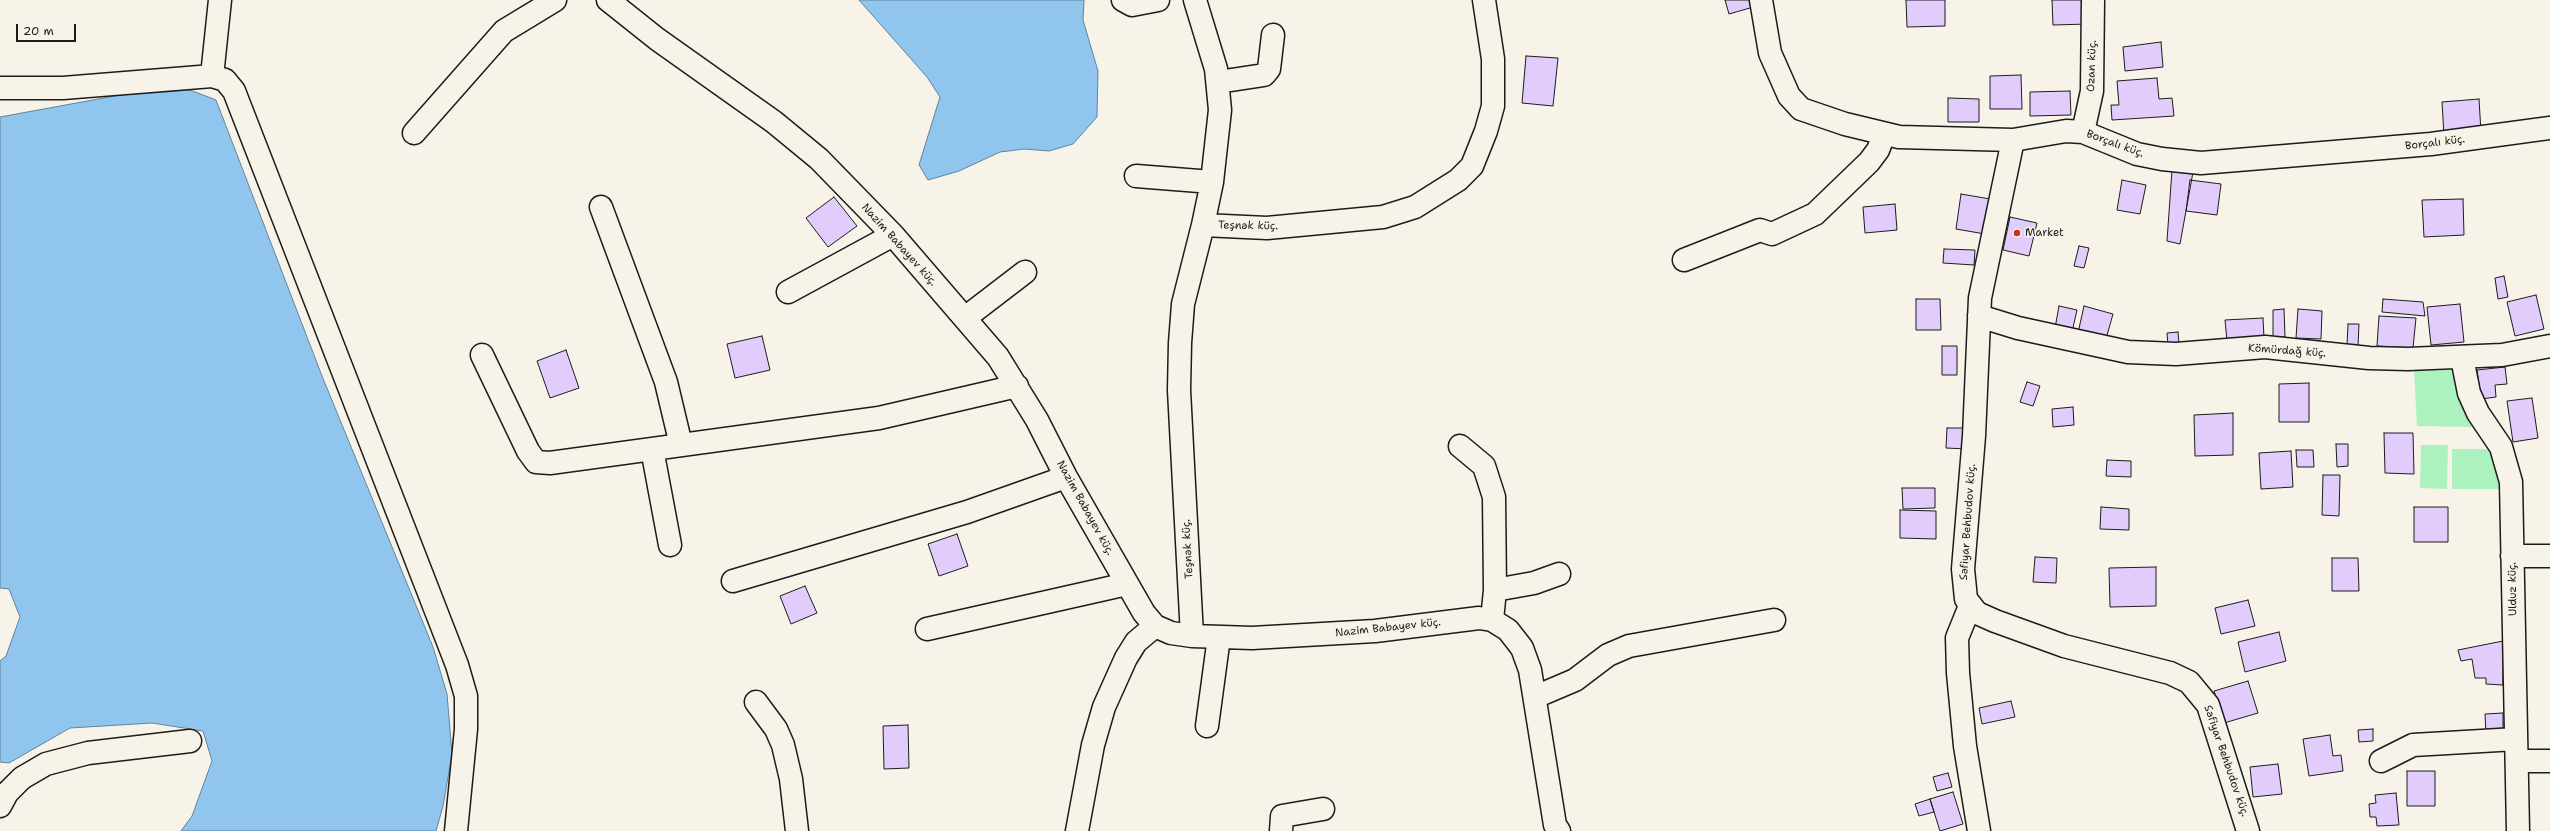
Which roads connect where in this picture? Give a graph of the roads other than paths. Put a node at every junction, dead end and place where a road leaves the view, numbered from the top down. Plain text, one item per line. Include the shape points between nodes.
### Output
1 (220, 0) edge
2 (555, 0) edge
3 (608, 0) edge
4 (1123, 0) edge
5 (1158, 0) edge
6 (1195, 0) edge
7 (1484, 0) edge
8 (1761, 0) edge
9 (2093, 0) edge
10 (1273, 35) dead end
11 (212, 76) junction
12 (1218, 82) junction
13 (0, 88) edge
14 (2550, 128) edge
15 (2083, 132) junction
16 (414, 133) dead end
17 (1884, 134) junction
18 (2013, 140) junction
19 (1136, 176) dead end
20 (1212, 182) junction
21 (601, 207) dead end
22 (1203, 225) junction
23 (893, 235) junction
24 (1684, 260) dead end
25 (1025, 272) dead end
26 (788, 292) dead end
27 (1979, 316) junction
28 (965, 318) junction
29 (2550, 346) edge
30 (482, 355) dead end
31 (2462, 358) junction
32 (1017, 386) junction
33 (681, 445) junction
34 (1460, 446) dead end
35 (652, 449) junction
36 (1066, 477) junction
37 (670, 545) dead end
38 (2512, 556) junction
39 (2550, 556) edge
40 (1559, 574) dead end
41 (733, 581) dead end
42 (1128, 584) junction
43 (1495, 590) junction
44 (1970, 606) junction
45 (1492, 620) junction
46 (1774, 620) dead end
47 (1156, 626) junction
48 (927, 629) dead end
49 (1192, 636) junction
50 (1219, 638) junction
51 (1535, 697) junction
52 (756, 702) dead end
53 (1207, 726) dead end
54 (2516, 739) junction
55 (190, 741) dead end
56 (2550, 760) edge
57 (2381, 761) dead end
58 (2517, 761) junction
59 (0, 806) edge
60 (1323, 809) dead end
61 (456, 831) edge
62 (797, 831) edge
63 (1077, 831) edge
64 (1281, 831) edge
65 (1558, 831) edge
66 (1980, 831) edge
67 (2248, 831) edge
68 (2518, 831) edge

1 - 11 street
2 - 16 street via 504,31
3 - 23 street, Nazim Babayev küç. via 657,39 774,122 819,159
4 - 5 street via 1132,5
6 - 12 street
7 - 22 street, Teşnək küç. via 1493,59 1493,106 1472,166 1458,180 1415,207 1383,217 1267,228
8 - 17 street, Borçalı küç. via 1770,53 1789,96 1801,109 1812,114
9 - 15 street, Ozan küç. via 2092,91
10 - 12 street via 1269,69 1264,75
11 - 13 street via 63,88
11 - 61 street via 225,80 234,91 457,666 466,696 466,729
12 - 20 street via 1220,110
14 - 15 street, Borçalı küç. via 2431,144 2201,162 2137,154
15 - 18 street, Borçalı küç. via 2066,131
17 - 18 street, Borçalı küç. via 1900,137
17 - 24 street via 1878,150 1869,162 1814,214 1772,234 1760,230
18 - 27 street, Səfiyar Behbudov küç. via 1982,283
19 - 20 street
20 - 22 street
21 - 33 street via 666,382
22 - 49 street, Teşnək küç. via 1183,304 1180,343 1179,390
23 - 26 street
23 - 28 street, Nazim Babayev küç.
25 - 28 street
27 - 31 street, Kömürdağ küç. via 2018,328 2128,352 2176,354 2264,348 2369,358
27 - 44 street, Səfiyar Behbudov küç. via 1974,436 1963,569 1964,593
28 - 32 street, Nazim Babayev küç. via 998,357
29 - 31 street, Kömürdağ küç. via 2502,355
30 - 35 street via 528,451 536,462 550,463
31 - 38 street, Ulduz küç. via 2469,393 2478,413 2501,447 2508,465 2511,482
32 - 33 street via 879,418
32 - 36 street, Nazim Babayev küç.
33 - 35 street
34 - 43 street via 1484,466 1494,497
35 - 37 street
36 - 41 street via 967,512
36 - 42 street, Nazim Babayev küç.
38 - 39 street
38 - 54 street, Ulduz küç.
40 - 43 street via 1534,583
42 - 47 street, Nazim Babayev küç. via 1144,613
42 - 48 street
43 - 45 street
44 - 66 street via 1957,638 1958,673 1965,746
44 - 67 street, Səfiyar Behbudov küç. via 1986,617 2064,646 2170,673 2189,682 2208,705
45 - 50 street, Nazim Babayev küç. via 1479,618 1375,631
45 - 51 street, Nazim Babayev küç. via 1508,630 1522,648
46 - 51 street via 1629,646 1608,656 1575,680
47 - 49 street, Nazim Babayev küç. via 1171,633
47 - 63 street via 1136,642 1104,707 1093,745
49 - 50 street, Nazim Babayev küç.
50 - 53 street
51 - 65 street, Nazim Babayev küç.
52 - 62 street via 776,729 783,745 791,779
54 - 57 street via 2413,745
54 - 58 street, Ulduz küç.
55 - 59 street via 88,753 46,764 22,778 7,793
56 - 58 street
58 - 68 street, Ulduz küç.
60 - 64 street via 1282,816

